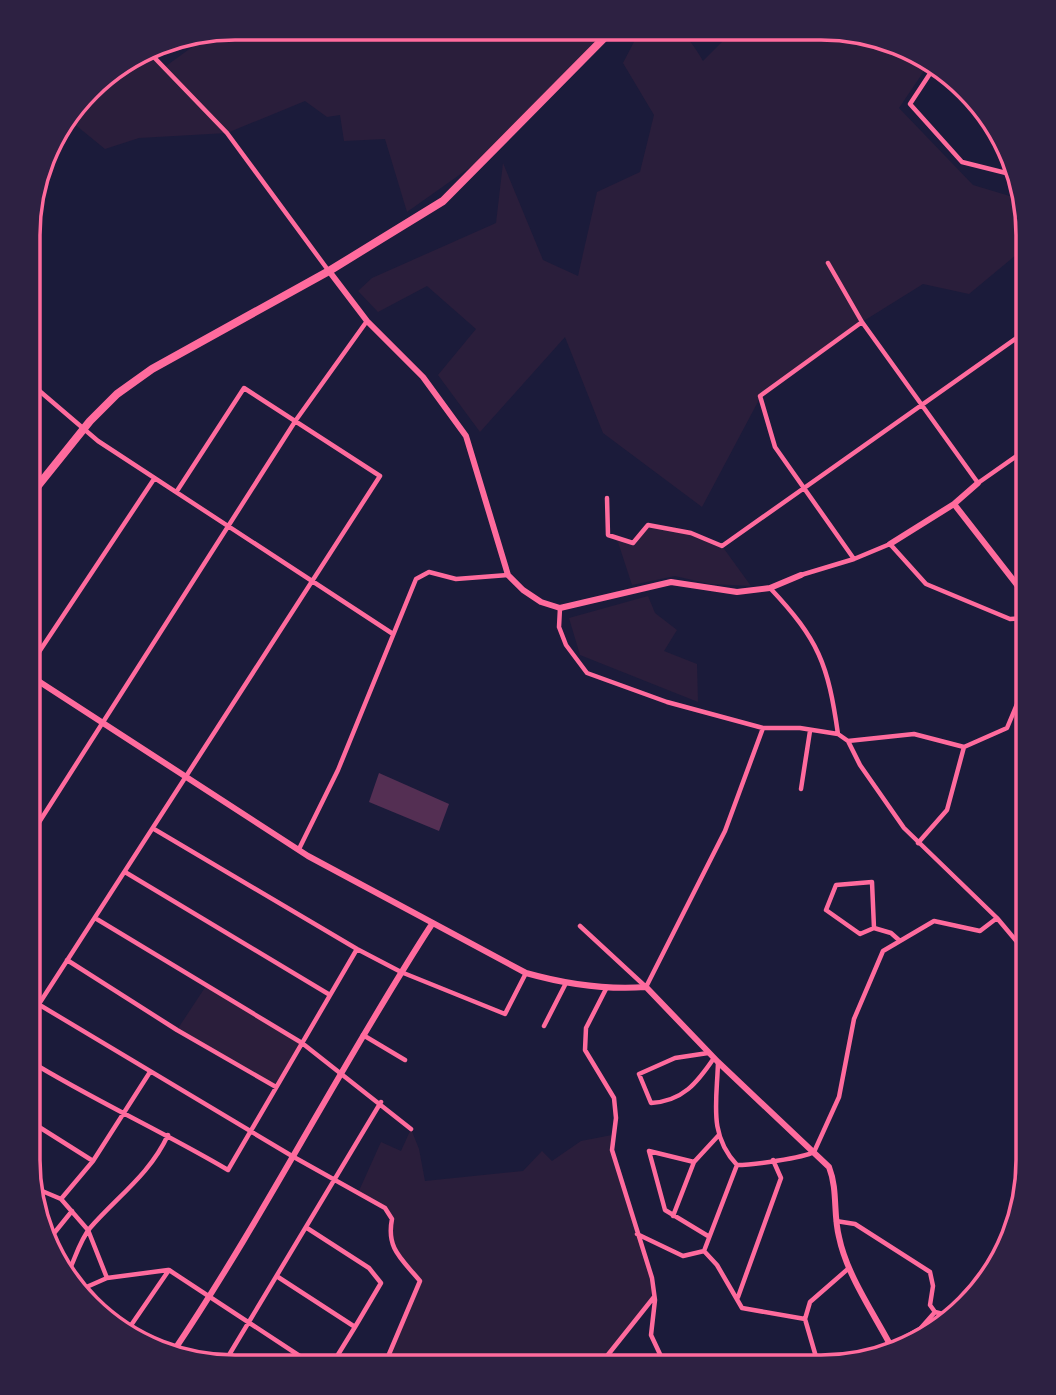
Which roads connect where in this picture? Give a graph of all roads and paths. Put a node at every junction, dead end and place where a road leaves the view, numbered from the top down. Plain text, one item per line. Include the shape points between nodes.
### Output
1 (602, 40) edge
2 (155, 58) edge
3 (930, 74) edge
4 (1005, 172) edge
5 (828, 263) dead end
6 (329, 271) junction
7 (367, 321) junction
8 (862, 322) junction
9 (1016, 338) edge
10 (40, 391) edge
11 (920, 404) junction
12 (296, 420) junction
13 (84, 431) junction
14 (1016, 457) edge
15 (154, 479) junction
16 (978, 483) junction
17 (40, 484) edge
18 (805, 487) junction
19 (177, 491) junction
20 (607, 498) dead end
21 (954, 504) junction
22 (230, 527) junction
23 (890, 544) junction
24 (854, 559) junction
25 (508, 575) junction
26 (801, 575) joint
27 (311, 581) junction
28 (1016, 583) edge
29 (770, 588) junction
30 (560, 608) junction
31 (1016, 618) edge
32 (393, 634) junction
33 (40, 650) edge
34 (40, 682) edge
35 (1015, 708) edge
36 (104, 723) junction
37 (763, 728) junction
38 (810, 731) junction
39 (838, 734) junction
40 (848, 741) junction
41 (964, 747) junction
42 (187, 777) junction
43 (801, 789) dead end
44 (40, 821) edge
45 (154, 829) junction
46 (918, 843) junction
47 (299, 849) junction
48 (125, 872) junction
49 (95, 918) junction
50 (997, 918) junction
51 (432, 924) junction
52 (580, 926) dead end
53 (874, 928) junction
54 (1015, 940) edge
55 (900, 941) junction
56 (357, 950) junction
57 (67, 960) junction
58 (401, 972) junction
59 (526, 973) junction
60 (566, 983) junction
61 (607, 986) junction
62 (646, 987) junction
63 (330, 995) junction
64 (40, 1001) edge
65 (40, 1005) edge
66 (544, 1026) dead end
67 (363, 1035) junction
68 (302, 1043) junction
69 (714, 1058) junction
70 (405, 1060) dead end
71 (40, 1067) edge
72 (150, 1072) junction
73 (340, 1073) junction
74 (276, 1087) junction
75 (380, 1102) junction
76 (122, 1114) junction
77 (40, 1128) edge
78 (411, 1129) dead end
79 (250, 1132) junction
80 (168, 1135) junction
81 (718, 1136) junction
82 (814, 1152) junction
83 (292, 1156) junction
84 (773, 1160) junction
85 (93, 1161) junction
86 (694, 1162) junction
87 (737, 1165) junction
88 (335, 1181) junction
89 (43, 1192) edge
90 (61, 1199) junction
91 (72, 1211) junction
92 (673, 1216) junction
93 (836, 1221) junction
94 (307, 1228) junction
95 (88, 1230) junction
96 (55, 1233) edge
97 (637, 1234) junction
98 (708, 1236) junction
99 (704, 1251) junction
100 (72, 1265) edge
101 (850, 1267) junction
102 (169, 1270) junction
103 (278, 1277) junction
104 (107, 1278) junction
105 (88, 1286) edge
106 (210, 1297) junction
107 (654, 1297) junction
108 (738, 1297) junction
109 (935, 1312) junction
110 (940, 1313) edge
111 (805, 1319) junction
112 (132, 1324) edge
113 (249, 1325) junction
114 (923, 1325) edge
115 (355, 1327) junction
116 (889, 1342) edge
117 (177, 1345) edge
118 (230, 1355) edge
119 (297, 1355) edge
120 (338, 1355) edge
121 (389, 1355) edge
122 (608, 1355) edge
123 (660, 1355) edge
124 (816, 1355) edge

1 - 6 main road via 443,201
2 - 6 street via 227,133
3 - 4 street via 910,104 962,162
5 - 8 street
6 - 7 street
6 - 13 main road via 152,369 117,394
7 - 12 street
7 - 25 street via 423,377 466,436
8 - 11 street
8 - 18 street via 760,397 775,447
9 - 11 street
10 - 13 street
11 - 16 street
11 - 18 street
12 - 19 street via 244,388
12 - 22 street
12 - 27 street via 380,476
13 - 15 street
13 - 17 main road
14 - 16 street
15 - 19 street
15 - 33 street
16 - 21 street
18 - 20 street via 722,545 648,525 633,543 608,535
18 - 24 street
19 - 22 street
21 - 23 street
21 - 28 street
22 - 27 street
22 - 36 street
23 - 24 street
23 - 31 street via 926,584
24 - 26 street
25 - 30 street via 532,596
25 - 32 street via 456,579 429,572 416,579
26 - 29 street
27 - 32 street
27 - 42 street
29 - 30 street via 737,592 671,582
29 - 39 street via 821,654
30 - 37 street via 559,627 566,646 587,673 667,702
32 - 47 street via 338,770
34 - 36 street
35 - 41 street via 1007,728
36 - 42 street
36 - 44 street
37 - 38 street
37 - 62 street via 725,831
38 - 39 street
38 - 43 street
39 - 40 street
40 - 41 street via 914,734
40 - 46 street via 860,765
41 - 46 street via 947,810
42 - 45 street
42 - 47 street
45 - 48 street
45 - 56 street
46 - 50 street
47 - 51 street
48 - 49 street
48 - 63 street
49 - 57 street
49 - 68 street
50 - 54 street
50 - 55 street via 980,931 934,920
51 - 58 street
51 - 59 street
52 - 62 street
53 - 53 street via 873,882 836,885 826,911 860,934
53 - 55 street
55 - 82 street via 883,951 854,1019 839,1097
56 - 58 street
56 - 63 street
57 - 64 street
57 - 74 street
58 - 59 street via 505,1014
58 - 67 street
59 - 60 street
60 - 61 street
60 - 66 street
61 - 62 street
61 - 97 street via 586,1028 585,1050 614,1098 612,1150
62 - 69 street
63 - 68 street
65 - 72 street
67 - 70 street
67 - 73 street
68 - 73 street
68 - 74 street
69 - 69 street via 675,1058 639,1074 651,1103 668,1102 684,1094
69 - 81 street
69 - 82 street
71 - 76 street
72 - 76 street
72 - 79 street
73 - 75 street
73 - 83 street
74 - 79 street
75 - 78 street
75 - 88 street
76 - 80 street
76 - 85 street
77 - 85 street
79 - 80 street via 228,1170
79 - 83 street
80 - 95 street via 145,1174
81 - 86 street
81 - 87 street
82 - 84 street
82 - 93 street via 835,1180
83 - 88 street
83 - 106 street
84 - 87 street
84 - 108 street via 782,1178
85 - 90 street
86 - 92 street
86 - 92 street via 649,1151 665,1210
87 - 98 street
88 - 94 street
88 - 121 street via 386,1208 392,1219 392,1245 420,1281
89 - 90 street
90 - 91 street
91 - 95 street
91 - 96 street
92 - 98 street
93 - 101 street
93 - 109 street via 856,1224 930,1272 930,1305
94 - 103 street
94 - 115 street via 369,1268 381,1283
95 - 100 street
95 - 104 street
97 - 99 street via 683,1256
97 - 107 street
98 - 99 street
99 - 108 street
101 - 111 street via 810,1303
101 - 116 street
102 - 104 street
102 - 106 street
102 - 112 street
103 - 113 street
103 - 115 street
104 - 105 street
106 - 113 street
106 - 117 street
107 - 122 street
107 - 123 street via 651,1335
108 - 111 street via 742,1308
109 - 110 street
109 - 114 street
111 - 124 street
113 - 118 street
113 - 119 street
115 - 120 street

